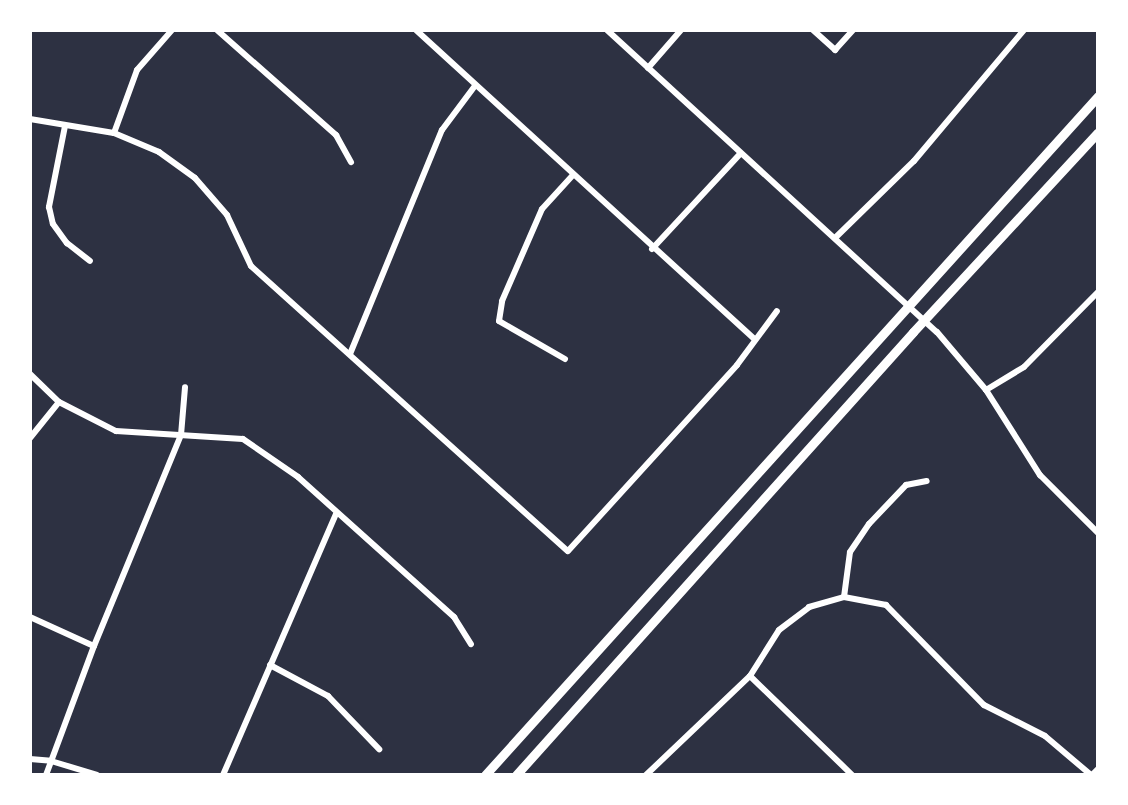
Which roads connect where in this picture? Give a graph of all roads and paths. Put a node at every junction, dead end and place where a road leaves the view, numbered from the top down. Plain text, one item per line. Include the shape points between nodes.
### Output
1 (172, 30) edge
2 (217, 30) edge
3 (416, 30) edge
4 (607, 30) edge
5 (681, 30) edge
6 (813, 30) edge
7 (853, 30) edge
8 (1024, 30) edge
9 (648, 68) junction
10 (474, 87) junction
11 (1098, 96) edge
12 (30, 119) edge
13 (65, 126) junction
14 (1098, 132) edge
15 (114, 133) junction
16 (740, 154) junction
17 (351, 162) dead end
18 (572, 176) junction
19 (835, 238) junction
20 (652, 249) junction
21 (90, 261) dead end
22 (1098, 292) edge
23 (907, 307) junction
24 (777, 311) dead end
25 (923, 321) junction
26 (755, 340) junction
27 (350, 354) junction
28 (565, 359) dead end
29 (30, 374) edge
30 (185, 387) dead end
31 (986, 390) junction
32 (59, 402) junction
33 (181, 435) junction
34 (30, 438) edge
35 (927, 481) dead end
36 (336, 514) junction
37 (1098, 533) edge
38 (844, 597) junction
39 (30, 617) edge
40 (471, 644) dead end
41 (94, 646) junction
42 (270, 665) junction
43 (750, 676) junction
44 (379, 749) dead end
45 (30, 759) edge
46 (51, 761) junction
47 (1098, 769) edge
48 (652, 773) edge
49 (46, 775) edge
50 (97, 775) edge
51 (223, 775) edge
52 (485, 775) edge
53 (516, 775) edge
54 (852, 775) edge
55 (1091, 775) edge

1 - 15 street via 137,70
2 - 17 street via 336,135
3 - 10 street
4 - 9 street
5 - 9 street
6 - 7 street via 835,50
8 - 19 street via 914,161
9 - 16 street
10 - 18 street
10 - 27 street via 442,130
11 - 23 main road
12 - 13 street
13 - 15 street
13 - 21 street via 49,207 53,224 67,243
14 - 25 main road
15 - 27 street via 159,152 195,178 227,215 251,266
16 - 19 street
16 - 20 street
18 - 20 street
18 - 28 street via 542,209 502,301 499,321
19 - 23 street
20 - 26 street
22 - 31 street via 1024,367
23 - 25 street
23 - 52 main road
24 - 26 street
25 - 31 street
25 - 53 main road
26 - 27 street via 568,551
29 - 32 street
30 - 33 street
31 - 37 street via 1040,475
32 - 33 street via 116,431
32 - 34 street
33 - 36 street via 243,439 298,477
33 - 41 street
35 - 38 street via 906,485 869,524 850,552
36 - 40 street via 454,617
36 - 42 street
38 - 43 street via 809,607 779,630
38 - 55 street via 886,605 984,705 1045,736
39 - 41 street
41 - 46 street
42 - 44 street via 328,696
42 - 51 street
43 - 48 street
43 - 54 street
45 - 46 street
46 - 49 street
46 - 50 street
47 - 55 street

